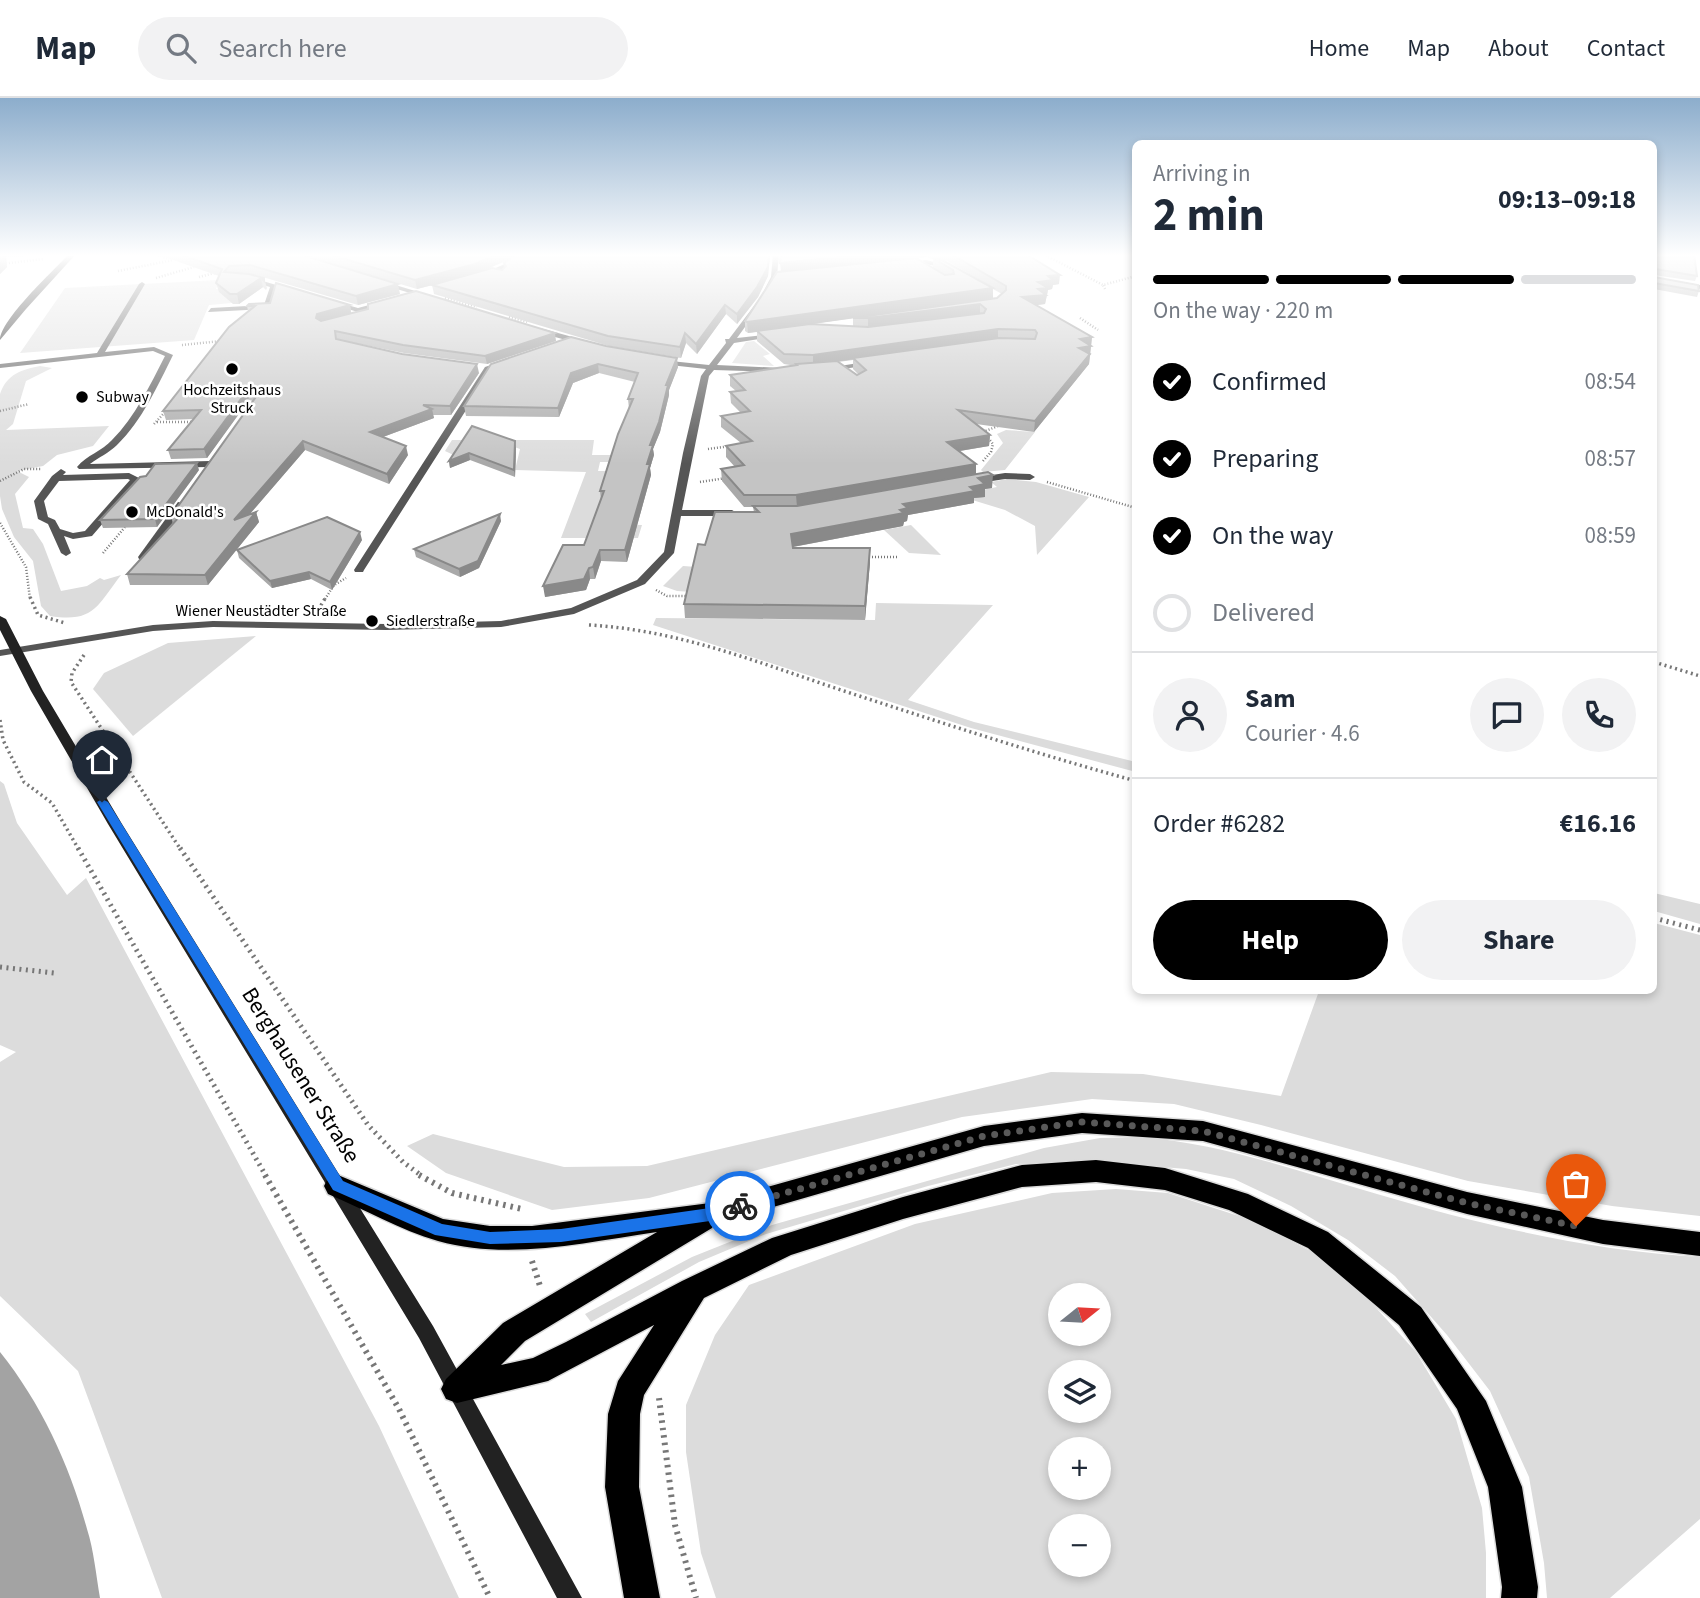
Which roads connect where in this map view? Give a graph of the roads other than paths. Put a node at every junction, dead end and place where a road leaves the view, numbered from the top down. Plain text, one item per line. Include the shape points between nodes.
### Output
1 (118, 324) edge
2 (742, 324) edge
3 (531, 325) edge
4 (787, 334) edge
5 (574, 340) junction
6 (728, 341) junction
7 (562, 344) edge
8 (587, 344) edge
9 (100, 355) junction
10 (513, 360) edge
11 (651, 361) edge
12 (880, 362) edge
13 (0, 366) edge
14 (475, 367) edge
15 (841, 367) junction
16 (710, 368) junction
17 (488, 369) junction
18 (786, 370) edge
19 (813, 370) edge
20 (850, 374) edge
21 (217, 454) edge
22 (210, 464) junction
23 (82, 467) junction
24 (1030, 477) road end
25 (55, 478) junction
26 (199, 480) edge
27 (961, 483) edge
28 (184, 500) edge
29 (677, 513) junction
30 (749, 513) edge
31 (56, 531) junction
32 (66, 554) dead end
33 (143, 556) edge
34 (359, 570) road end
35 (0, 619) edge
36 (8, 652) edge
37 (338, 1186) junction
38 (710, 1214) junction
39 (1700, 1244) edge
40 (694, 1289) junction
41 (457, 1389) junction
42 (570, 1598) edge
43 (642, 1598) edge
44 (1519, 1598) edge

1 - 9 street
2 - 6 street, Wiener Neustädter Straße
3 - 5 street
4 - 6 street
5 - 7 street
5 - 8 street
6 - 16 street, Wiener Neustädter Straße
9 - 13 street
9 - 23 street via 154,349 169,355 116,442
10 - 17 street
11 - 16 street
12 - 15 street
14 - 17 street
15 - 19 street
15 - 20 street
16 - 18 street
16 - 29 street, Wiener Neustädter Straße via 687,453
17 - 34 street
21 - 22 street
22 - 23 street
22 - 26 street
23 - 25 street
24 - 27 street
25 - 31 street via 39,501 43,519 52,522
25 - 31 street via 136,479 88,534
28 - 33 street
29 - 30 street
29 - 36 street, Wiener Neustädter Straße via 669,554 641,582 574,611 500,624 153,628
31 - 32 street
35 - 36 street, Berghausener Straße
36 - 37 street, Berghausener Straße
37 - 38 highway via 440,1230 490,1238 561,1235
37 - 41 street, Berghausener Straße
38 - 39 highway via 984,1136 1082,1122 1203,1131 1467,1203 1603,1232
38 - 41 highway via 514,1332
40 - 41 highway via 537,1371
40 - 43 highway via 629,1391 624,1414 622,1487
40 - 44 highway via 782,1247 1022,1176 1096,1171 1165,1179 1238,1202 1318,1240 1410,1316 1470,1401 1505,1487
41 - 42 street, Berghausener Straße

